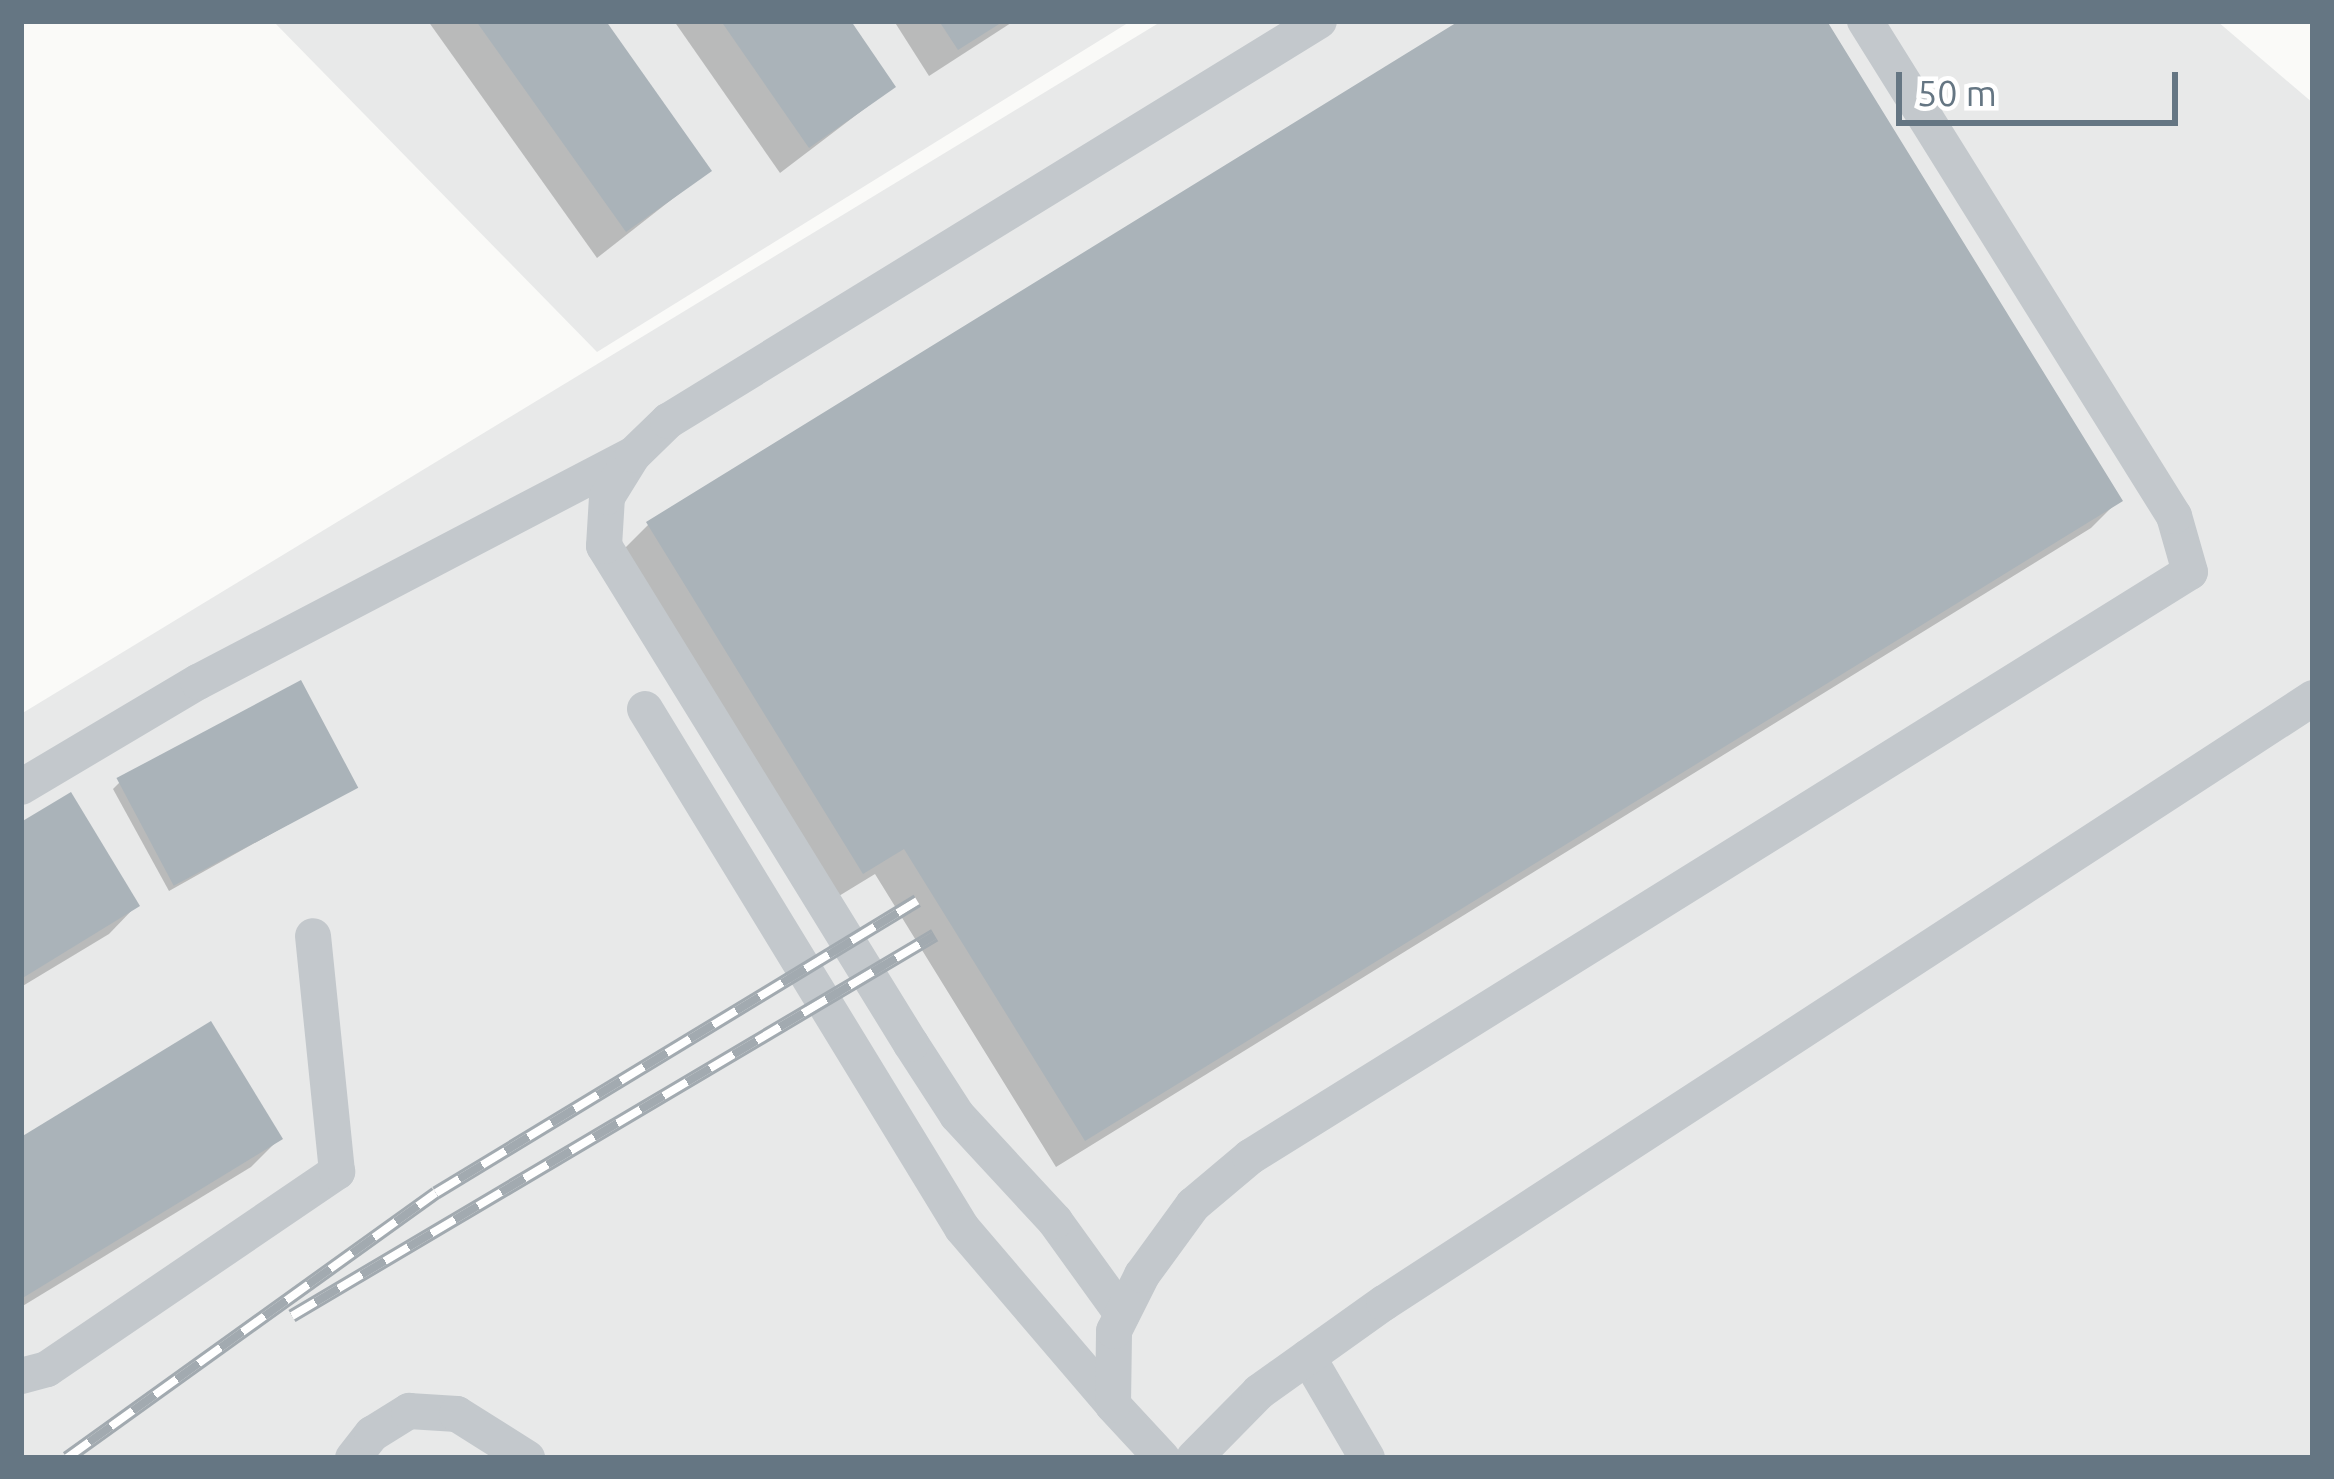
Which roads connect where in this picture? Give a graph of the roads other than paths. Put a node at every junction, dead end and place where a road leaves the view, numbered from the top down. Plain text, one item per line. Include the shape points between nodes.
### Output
1 (1318, 21) edge
2 (1865, 21) edge
3 (633, 455) junction
4 (2313, 698) edge
5 (646, 709) dead end
6 (21, 787) edge
7 (313, 936) dead end
8 (1122, 1314) junction
9 (1308, 1357) junction
10 (21, 1376) edge
11 (1113, 1405) junction
12 (353, 1458) edge
13 (526, 1458) edge
14 (1162, 1458) edge
15 (1194, 1458) edge
16 (1367, 1458) edge

1 - 3 lane via 668,421
2 - 8 lane via 2174,516 2190,572 1250,1156 1193,1205
3 - 6 lane via 198,682
3 - 8 lane via 607,497 604,546 957,1115 1055,1221
4 - 9 lane
5 - 11 lane via 962,1228
7 - 10 lane via 337,1172 47,1369
8 - 11 lane via 1114,1331
9 - 15 lane via 1258,1393
9 - 16 lane
11 - 14 lane
12 - 13 lane via 372,1434 409,1411 457,1414

